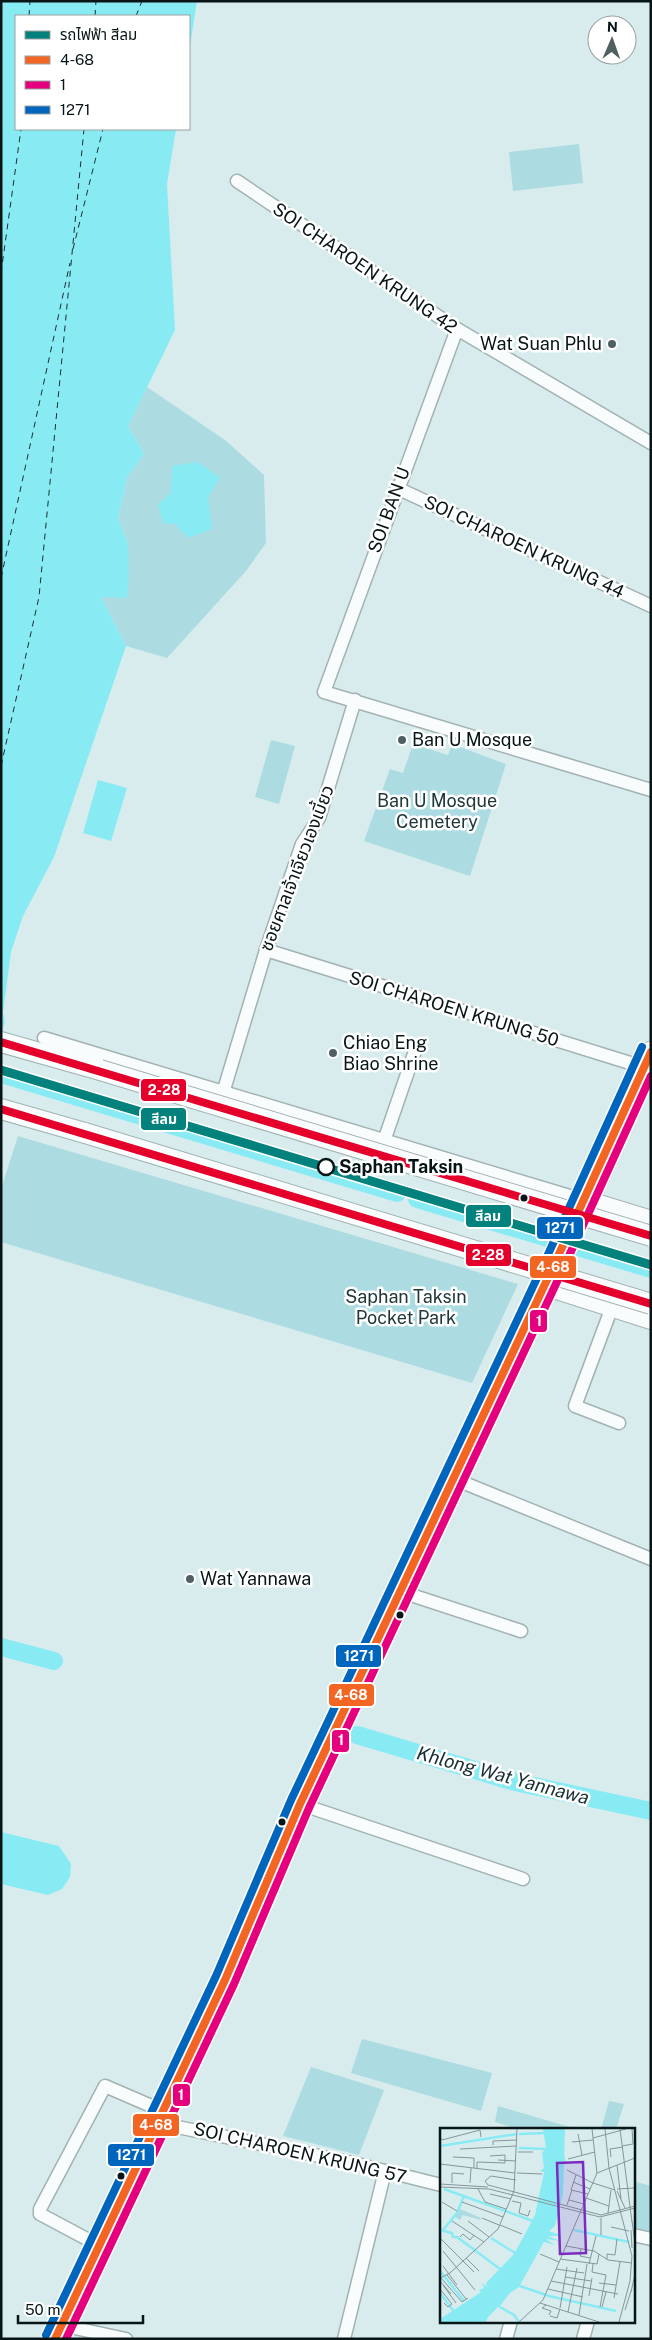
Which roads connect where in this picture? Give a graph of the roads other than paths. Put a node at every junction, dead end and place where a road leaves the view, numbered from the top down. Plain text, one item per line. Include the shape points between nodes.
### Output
1 (236, 181) dead end
2 (457, 329) junction
3 (651, 443) edge
4 (397, 488) junction
5 (651, 606) edge
6 (355, 700) junction
7 (651, 790) edge
8 (266, 950) junction
9 (44, 1038) dead end
10 (1, 1042) edge
11 (415, 1051) dead end
12 (647, 1059) edge
13 (223, 1093) junction
14 (1, 1109) edge
15 (384, 1141) junction
16 (583, 1200) junction
17 (651, 1221) edge
18 (651, 1236) edge
19 (544, 1285) junction
20 (651, 1304) edge
21 (612, 1307) junction
22 (651, 1319) edge
23 (619, 1423) dead end
24 (452, 1478) junction
25 (651, 1559) edge
26 (402, 1592) junction
27 (521, 1631) dead end
28 (300, 1804) junction
29 (523, 1879) dead end
30 (161, 2117) junction
31 (386, 2171) junction
32 (440, 2185) edge
33 (634, 2235) edge
34 (651, 2239) edge
35 (100, 2246) junction
36 (511, 2322) edge
37 (588, 2322) edge
38 (58, 2332) edge
39 (126, 2339) edge
40 (344, 2339) edge
41 (506, 2339) edge
42 (583, 2339) edge

1 - 2 street, SOI CHAROEN KRUNG 42
2 - 3 street, SOI CHAROEN KRUNG 42
2 - 4 street, SOI BAN U
4 - 5 street, SOI CHAROEN KRUNG 44
4 - 6 street, SOI BAN U via 324,692
6 - 7 street
6 - 8 street, ซอยศาลเจ้าเจียวเองเบี้ยว via 319,818 302,844
8 - 12 street, SOI CHAROEN KRUNG 50
8 - 13 street, ซอยศาลเจ้าเจียวเองเบี้ยว
9 - 13 street
10 - 18 main road, bridge
11 - 15 street
12 - 16 main road
13 - 15 street
14 - 20 main road, bridge
15 - 16 street
16 - 17 main road
16 - 19 main road
19 - 21 main road
19 - 24 main road
21 - 22 main road
21 - 23 street via 575,1406
24 - 25 street
24 - 26 main road
26 - 27 street
26 - 28 main road
28 - 29 street
28 - 30 main road via 225,1980
30 - 31 street, SOI CHAROEN KRUNG 57
30 - 35 main road
30 - 35 street, SOI CHAROEN KRUNG 57 via 105,2086 40,2209 40,2214
31 - 32 street, SOI CHAROEN KRUNG 57
31 - 40 street
33 - 34 street
35 - 38 main road
36 - 41 street
37 - 42 street
38 - 39 street

